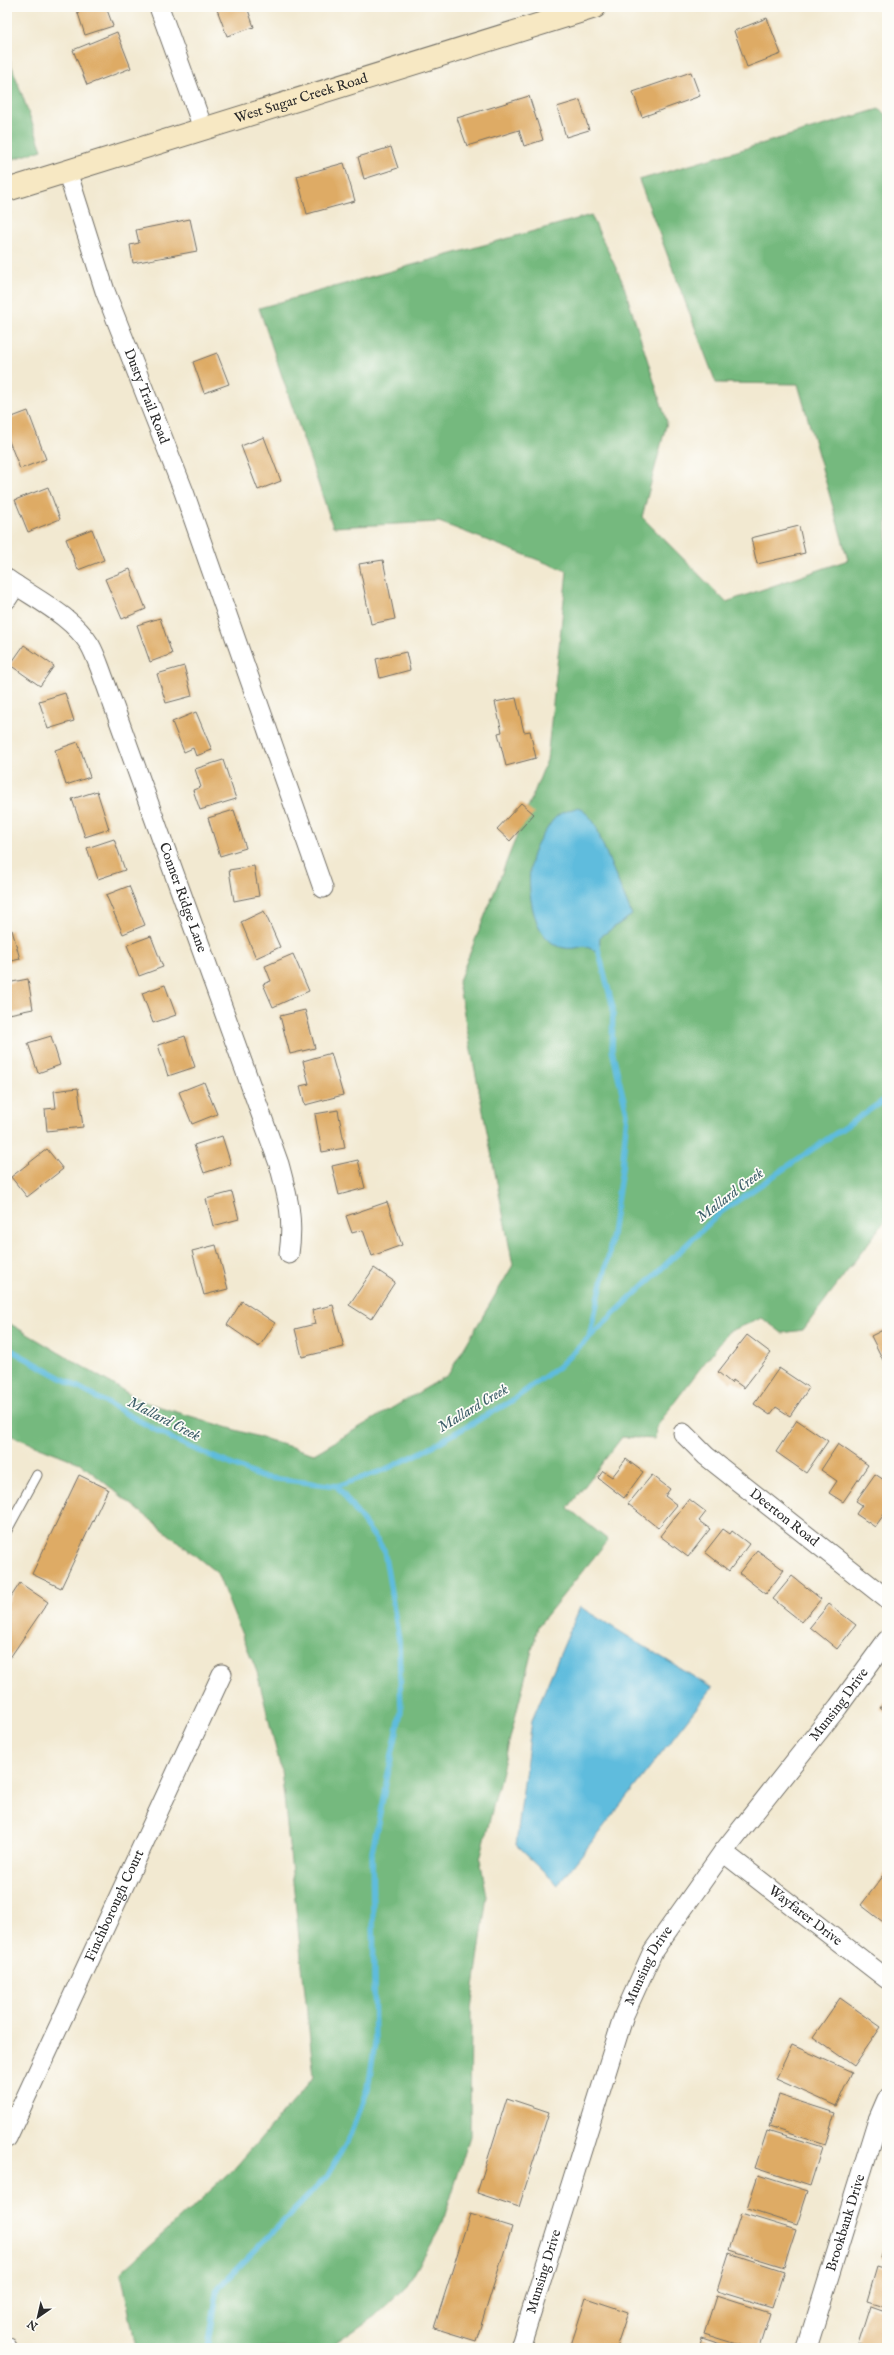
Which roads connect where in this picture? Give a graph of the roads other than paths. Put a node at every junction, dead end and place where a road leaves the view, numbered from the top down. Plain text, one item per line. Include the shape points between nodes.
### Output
1 (159, 7) edge
2 (595, 7) edge
3 (203, 128) junction
4 (67, 171) junction
5 (7, 190) edge
6 (10, 588) edge
7 (322, 888) dead end
8 (289, 1254) dead end
9 (684, 1433) dead end
10 (37, 1475) dead end
11 (7, 1530) edge
12 (887, 1599) edge
13 (887, 1640) edge
14 (222, 1674) dead end
15 (723, 1852) junction
16 (887, 1979) edge
17 (887, 2099) edge
18 (7, 2138) edge
19 (520, 2348) edge
20 (807, 2348) edge

1 - 3 street
2 - 3 main road, West Sugar Creek Road
3 - 4 main road, West Sugar Creek Road
4 - 5 main road, West Sugar Creek Road
4 - 7 street, Dusty Trail Road via 106,291 184,492
6 - 8 street, Conner Ridge Lane via 48,604 90,644 278,1164 290,1205 292,1234
9 - 12 street, Deerton Road via 706,1456
10 - 11 lane
13 - 15 street, Munsing Drive via 838,1707
14 - 18 street, Finchborough Court
15 - 16 street, Wayfarer Drive
15 - 19 street, Munsing Drive via 653,1951 624,2015
17 - 20 street, Brookbank Drive via 877,2122

